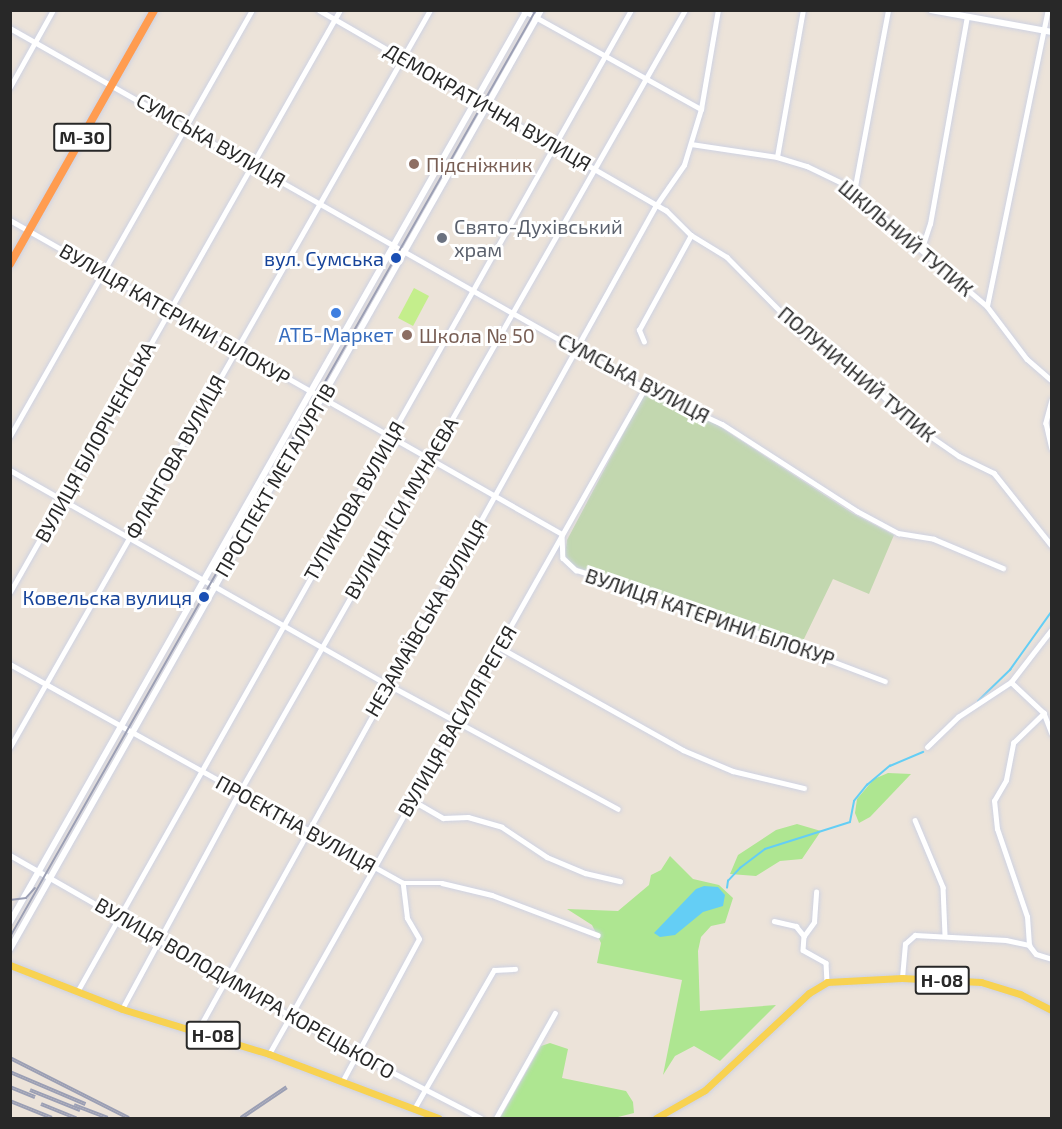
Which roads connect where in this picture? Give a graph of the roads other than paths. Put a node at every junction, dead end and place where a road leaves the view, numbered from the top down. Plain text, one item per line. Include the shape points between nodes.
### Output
1 (53, 10) edge
2 (154, 10) edge
3 (252, 10) edge
4 (319, 10) edge
5 (340, 10) edge
6 (430, 10) edge
7 (541, 10) edge
8 (631, 10) edge
9 (685, 10) edge
10 (718, 10) edge
11 (803, 10) edge
12 (888, 10) edge
13 (932, 10) edge
14 (976, 10) edge
15 (1048, 10) edge
16 (525, 11) edge
17 (967, 17) junction
18 (536, 18) junction
19 (975, 18) junction
20 (335, 19) junction
21 (10, 28) edge
22 (1048, 32) edge
23 (36, 42) junction
24 (402, 57) junction
25 (606, 57) junction
26 (644, 80) junction
27 (113, 84) junction
28 (10, 87) edge
29 (476, 99) junction
30 (487, 105) junction
31 (701, 109) junction
32 (186, 126) junction
33 (691, 144) junction
34 (556, 145) junction
35 (777, 157) junction
36 (253, 164) junction
37 (593, 166) junction
38 (854, 192) junction
39 (320, 201) junction
40 (655, 207) junction
41 (10, 220) edge
42 (29, 231) junction
43 (691, 235) junction
44 (394, 244) junction
45 (922, 248) junction
46 (405, 250) junction
47 (10, 264) edge
48 (102, 273) junction
49 (476, 289) junction
50 (987, 306) junction
51 (169, 310) junction
52 (513, 311) junction
53 (644, 342) dead end
54 (236, 349) junction
55 (578, 350) junction
56 (1052, 381) edge
57 (645, 388) junction
58 (311, 391) junction
59 (322, 397) junction
60 (1052, 400) edge
61 (391, 435) junction
62 (10, 436) edge
63 (1052, 448) edge
64 (429, 458) junction
65 (10, 470) edge
66 (496, 496) junction
67 (63, 500) junction
68 (562, 534) junction
69 (129, 538) junction
70 (1052, 546) edge
71 (1003, 568) dead end
72 (205, 579) junction
73 (216, 585) junction
74 (10, 592) edge
75 (283, 625) junction
76 (1052, 629) edge
77 (322, 647) junction
78 (499, 647) junction
79 (10, 664) edge
80 (885, 681) dead end
81 (1011, 682) junction
82 (46, 684) junction
83 (389, 685) junction
84 (1044, 713) junction
85 (455, 722) junction
86 (122, 727) junction
87 (132, 732) junction
88 (1052, 734) edge
89 (10, 747) edge
90 (927, 747) dead end
91 (201, 771) junction
92 (804, 788) dead end
93 (239, 793) junction
94 (412, 800) junction
95 (618, 809) dead end
96 (915, 820) dead end
97 (306, 831) junction
98 (10, 855) edge
99 (374, 867) junction
100 (40, 871) junction
101 (51, 877) junction
102 (620, 881) dead end
103 (403, 883) junction
104 (816, 892) dead end
105 (119, 916) junction
106 (10, 921) edge
107 (774, 921) dead end
108 (945, 934) junction
109 (598, 935) dead end
110 (804, 936) junction
111 (158, 938) junction
112 (1029, 945) junction
113 (10, 949) edge
114 (1052, 959) edge
115 (10, 965) edge
116 (515, 969) dead end
117 (226, 976) junction
118 (902, 978) junction
119 (827, 982) junction
120 (76, 992) junction
121 (122, 1009) junction
122 (1052, 1010) edge
123 (555, 1013) dead end
124 (290, 1015) junction
125 (198, 1030) junction
126 (269, 1054) junction
127 (357, 1054) junction
128 (342, 1082) junction
129 (424, 1089) junction
130 (414, 1109) junction
131 (438, 1119) edge
132 (481, 1119) edge
133 (496, 1119) edge
134 (656, 1119) edge

1 - 23 street
2 - 27 highway, М-30
3 - 32 street
4 - 20 street, ДЕМОКРАТИЧНА ВУЛИЦЯ
5 - 20 street, ВУЛИЦЯ БІЛОРІЧЕНСЬКА
6 - 24 street, ФЛАНГОВА ВУЛИЦЯ
7 - 18 main road, ПРОСПЕКТ МЕТАЛУРГІВ
8 - 25 street, ТУПИКОВА ВУЛИЦЯ
9 - 26 street, ВУЛИЦЯ ІСИ МУНАЄВА
10 - 31 street, НЕЗАМАЇВСЬКА ВУЛИЦЯ
11 - 35 street
12 - 38 street
13 - 17 main road
14 - 19 street
15 - 22 street
16 - 18 street
16 - 29 main road, ПРОСПЕКТ МЕТАЛУРГІВ
17 - 19 main road
17 - 45 street via 930,224
18 - 25 street
18 - 30 main road, ПРОСПЕКТ МЕТАЛУРГІВ
19 - 22 main road
20 - 24 street, ДЕМОКРАТИЧНА ВУЛИЦЯ
20 - 36 street, ВУЛИЦЯ БІЛОРІЧЕНСЬКА
21 - 23 street, СУМСЬКА ВУЛИЦЯ
22 - 50 street
23 - 27 street, СУМСЬКА ВУЛИЦЯ
23 - 28 street
24 - 29 street, ДЕМОКРАТИЧНА ВУЛИЦЯ
24 - 39 street, ФЛАНГОВА ВУЛИЦЯ
25 - 26 street
25 - 34 street, ТУПИКОВА ВУЛИЦЯ
26 - 31 street
26 - 37 street, ВУЛИЦЯ ІСИ МУНАЄВА
27 - 32 street, СУМСЬКА ВУЛИЦЯ
27 - 42 highway, М-30
29 - 30 street, ДЕМОКРАТИЧНА ВУЛИЦЯ
29 - 44 main road, ПРОСПЕКТ МЕТАЛУРГІВ
30 - 34 street, ДЕМОКРАТИЧНА ВУЛИЦЯ
30 - 46 main road, ПРОСПЕКТ МЕТАЛУРГІВ
31 - 33 street, НЕЗАМАЇВСЬКА ВУЛИЦЯ
32 - 36 street, СУМСЬКА ВУЛИЦЯ
32 - 48 street
33 - 35 street, ШКІЛЬНИЙ ТУПИК
33 - 40 street, НЕЗАМАЇВСЬКА ВУЛИЦЯ via 684,165
34 - 37 street, ДЕМОКРАТИЧНА ВУЛИЦЯ
34 - 49 street, ТУПИКОВА ВУЛИЦЯ
35 - 38 street, ШКІЛЬНИЙ ТУПИК via 807,166
36 - 39 street, СУМСЬКА ВУЛИЦЯ
36 - 51 street, ВУЛИЦЯ БІЛОРІЧЕНСЬКА
37 - 40 street, ДЕМОКРАТИЧНА ВУЛИЦЯ
37 - 52 street, ВУЛИЦЯ ІСИ МУНАЄВА
38 - 45 street, ШКІЛЬНИЙ ТУПИК
39 - 44 street, СУМСЬКА ВУЛИЦЯ
39 - 54 street, ФЛАНГОВА ВУЛИЦЯ
40 - 43 street, ПОЛУНИЧНИЙ ТУПИК via 666,210
40 - 55 street, НЕЗАМАЇВСЬКА ВУЛИЦЯ
41 - 42 street, ВУЛИЦЯ КАТЕРИНИ БІЛОКУР
42 - 47 highway, М-30
42 - 48 street, ВУЛИЦЯ КАТЕРИНИ БІЛОКУР
43 - 53 street via 639,330
43 - 70 street, ПОЛУНИЧНИЙ ТУПИК via 727,257 795,327 835,351 913,424 959,456 994,473
44 - 46 street, СУМСЬКА ВУЛИЦЯ
44 - 58 main road, ПРОСПЕКТ МЕТАЛУРГІВ
45 - 50 street, ШКІЛЬНИЙ ТУПИК
46 - 49 street, СУМСЬКА ВУЛИЦЯ
46 - 59 main road, ПРОСПЕКТ МЕТАЛУРГІВ
48 - 51 street, ВУЛИЦЯ КАТЕРИНИ БІЛОКУР
48 - 62 street
49 - 52 street, СУМСЬКА ВУЛИЦЯ
49 - 61 street, ТУПИКОВА ВУЛИЦЯ
50 - 56 street, ШКІЛЬНИЙ ТУПИК via 1027,359
51 - 54 street, ВУЛИЦЯ КАТЕРИНИ БІЛОКУР
51 - 67 street, ВУЛИЦЯ БІЛОРІЧЕНСЬКА
52 - 55 street, СУМСЬКА ВУЛИЦЯ
52 - 64 street, ВУЛИЦЯ ІСИ МУНАЄВА
54 - 58 street, ВУЛИЦЯ КАТЕРИНИ БІЛОКУР
54 - 69 street, ФЛАНГОВА ВУЛИЦЯ
55 - 57 street, СУМСЬКА ВУЛИЦЯ
55 - 66 street, НЕЗАМАЇВСЬКА ВУЛИЦЯ
57 - 68 street, ВУЛИЦЯ ВАСИЛЯ РЕГЕЯ
57 - 71 street, СУМСЬКА ВУЛИЦЯ via 722,424 898,533 934,539
58 - 59 street, ВУЛИЦЯ КАТЕРИНИ БІЛОКУР
58 - 72 main road, ПРОСПЕКТ МЕТАЛУРГІВ
59 - 61 street, ВУЛИЦЯ КАТЕРИНИ БІЛОКУР
59 - 73 main road, ПРОСПЕКТ МЕТАЛУРГІВ
60 - 63 street via 1046,423
61 - 64 street, ВУЛИЦЯ КАТЕРИНИ БІЛОКУР
61 - 75 street, ТУПИКОВА ВУЛИЦЯ
64 - 66 street, ВУЛИЦЯ КАТЕРИНИ БІЛОКУР
64 - 77 street, ВУЛИЦЯ ІСИ МУНАЄВА
65 - 67 street
66 - 68 street, ВУЛИЦЯ КАТЕРИНИ БІЛОКУР
66 - 83 street, НЕЗАМАЇВСЬКА ВУЛИЦЯ
67 - 69 street
67 - 74 street, ВУЛИЦЯ БІЛОРІЧЕНСЬКА
68 - 78 street, ВУЛИЦЯ ВАСИЛЯ РЕГЕЯ
68 - 80 street, ВУЛИЦЯ КАТЕРИНИ БІЛОКУР via 563,558 576,570 665,598
69 - 72 street
69 - 82 street, ФЛАНГОВА ВУЛИЦЯ
72 - 73 street
72 - 86 main road, ПРОСПЕКТ МЕТАЛУРГІВ
73 - 75 street
73 - 87 main road, ПРОСПЕКТ МЕТАЛУРГІВ
75 - 77 street
75 - 91 street, ТУПИКОВА ВУЛИЦЯ
76 - 81 street
77 - 83 street
77 - 93 street, ВУЛИЦЯ ІСИ МУНАЄВА
78 - 85 street, ВУЛИЦЯ ВАСИЛЯ РЕГЕЯ
78 - 92 street via 683,750 733,771
79 - 82 street, ПРОЕКТНА ВУЛИЦЯ
81 - 84 street
81 - 90 street via 958,717
82 - 86 street, ПРОЕКТНА ВУЛИЦЯ
82 - 89 street, ФЛАНГОВА ВУЛИЦЯ
83 - 85 street
83 - 97 street, НЕЗАМАЇВСЬКА ВУЛИЦЯ
84 - 88 street
84 - 112 street via 1013,743 1006,780 994,801 997,829 1027,917
85 - 94 street, ВУЛИЦЯ ВАСИЛЯ РЕГЕЯ
85 - 95 street
86 - 87 street, ПРОЕКТНА ВУЛИЦЯ
86 - 100 main road, ПРОСПЕКТ МЕТАЛУРГІВ
87 - 91 street, ПРОЕКТНА ВУЛИЦЯ
87 - 101 main road, ПРОСПЕКТ МЕТАЛУРГІВ
91 - 93 street, ПРОЕКТНА ВУЛИЦЯ
91 - 105 street, ТУПИКОВА ВУЛИЦЯ
93 - 97 street, ПРОЕКТНА ВУЛИЦЯ
93 - 111 street, ВУЛИЦЯ ІСИ МУНАЄВА
94 - 99 street, ВУЛИЦЯ ВАСИЛЯ РЕГЕЯ
94 - 102 street via 443,818 468,818 502,827 547,858
96 - 108 street via 943,887
97 - 99 street, ПРОЕКТНА ВУЛИЦЯ
97 - 117 street, НЕЗАМАЇВСЬКА ВУЛИЦЯ
98 - 100 street, ВУЛИЦЯ ВОЛОДИМИРА КОРЕЦЬКОГО
99 - 103 street, ПРОЕКТНА ВУЛИЦЯ
99 - 124 street, ВУЛИЦЯ ВАСИЛЯ РЕГЕЯ
100 - 101 street, ВУЛИЦЯ ВОЛОДИМИРА КОРЕЦЬКОГО
100 - 106 main road, ПРОСПЕКТ МЕТАЛУРГІВ
101 - 105 street, ВУЛИЦЯ ВОЛОДИМИРА КОРЕЦЬКОГО
101 - 113 main road, ПРОСПЕКТ МЕТАЛУРГІВ
103 - 109 street, ПРОЕКТНА ВУЛИЦЯ via 442,883 492,895
103 - 127 street via 407,918 419,939
104 - 110 street via 814,922
105 - 111 street, ВУЛИЦЯ ВОЛОДИМИРА КОРЕЦЬКОГО
105 - 120 street, ТУПИКОВА ВУЛИЦЯ
107 - 110 street via 796,926
108 - 112 street
108 - 118 street via 907,939
110 - 119 street via 803,950 826,963
111 - 117 street, ВУЛИЦЯ ВОЛОДИМИРА КОРЕЦЬКОГО
111 - 121 street, ВУЛИЦЯ ІСИ МУНАЄВА
112 - 114 street via 1036,954
115 - 120 main road, Н-08
116 - 129 street via 495,970
117 - 124 street, ВУЛИЦЯ ВОЛОДИМИРА КОРЕЦЬКОГО
117 - 125 street, НЕЗАМАЇВСЬКА ВУЛИЦЯ
118 - 119 main road, Н-08
118 - 122 main road, Н-08 via 991,984
119 - 134 main road via 809,993 705,1090
120 - 121 main road, Н-08
121 - 125 main road, Н-08
123 - 133 street
124 - 126 street, ВУЛИЦЯ ВАСИЛЯ РЕГЕЯ
124 - 127 street, ВУЛИЦЯ ВОЛОДИМИРА КОРЕЦЬКОГО
125 - 126 main road, Н-08
126 - 128 main road, Н-08
127 - 128 street
127 - 129 street, ВУЛИЦЯ ВОЛОДИМИРА КОРЕЦЬКОГО
128 - 130 main road, Н-08
129 - 130 street
129 - 132 street, ВУЛИЦЯ ВОЛОДИМИРА КОРЕЦЬКОГО
130 - 131 main road, Н-08

